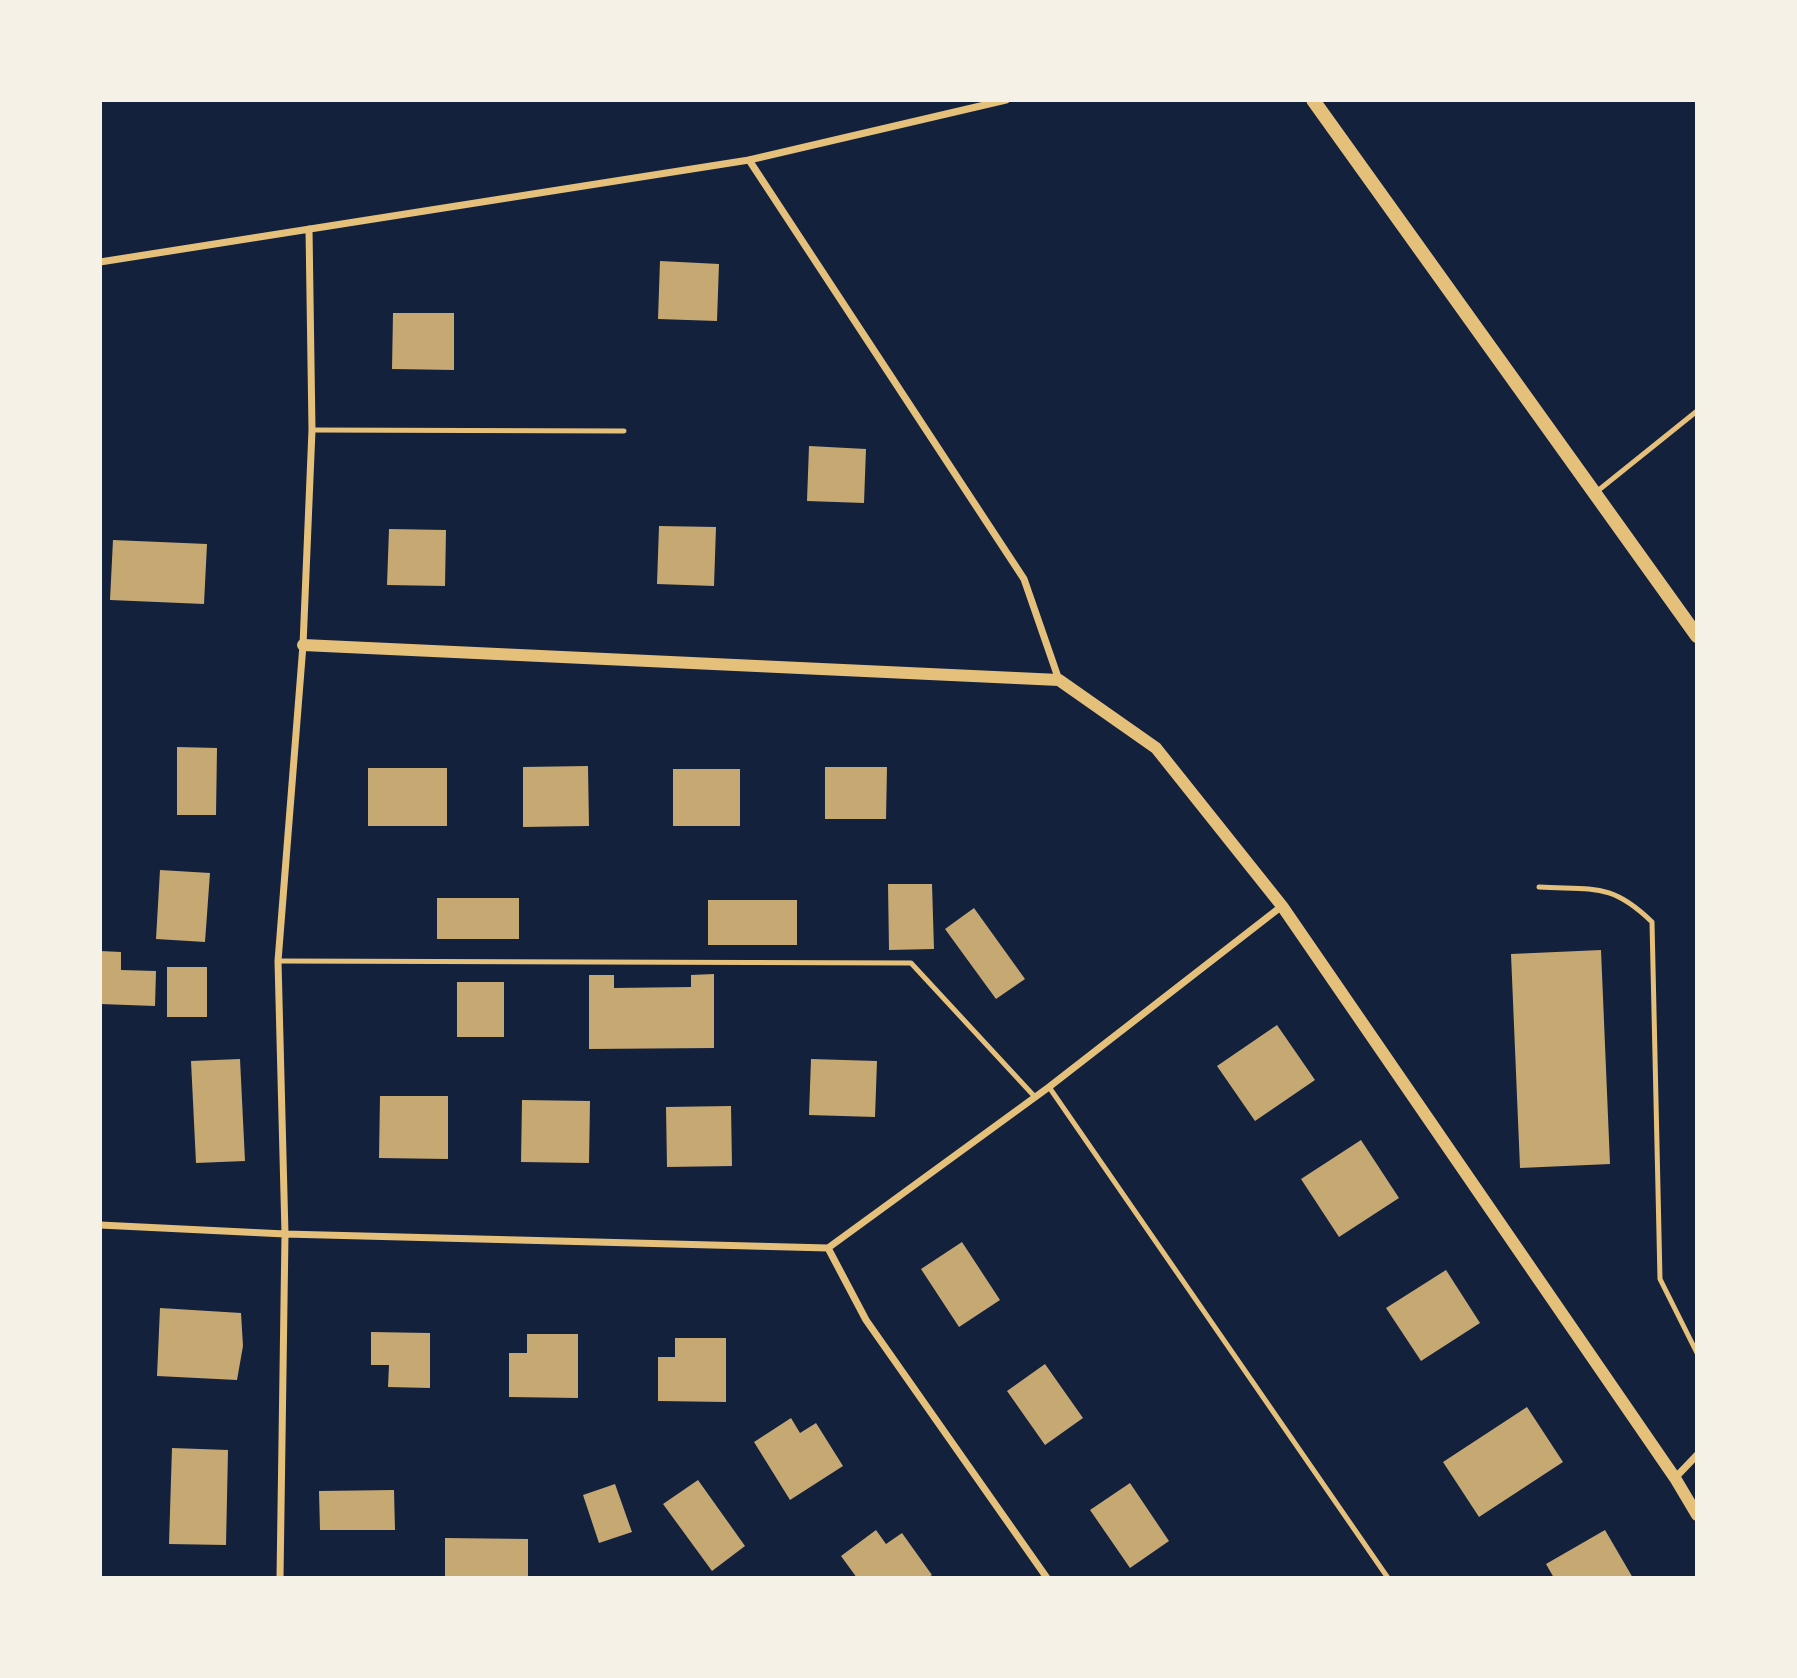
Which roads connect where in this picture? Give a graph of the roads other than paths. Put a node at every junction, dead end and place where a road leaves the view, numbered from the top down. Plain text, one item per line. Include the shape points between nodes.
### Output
1 (1006, 100) edge
2 (1313, 100) edge
3 (749, 160) junction
4 (309, 229) junction
5 (100, 262) edge
6 (1697, 411) edge
7 (312, 430) junction
8 (624, 431) dead end
9 (1595, 493) junction
10 (1697, 636) edge
11 (303, 645) junction
12 (1059, 680) junction
13 (1539, 887) dead end
14 (1282, 906) junction
15 (278, 961) junction
16 (1049, 1087) junction
17 (1035, 1097) junction
18 (100, 1225) edge
19 (285, 1234) junction
20 (828, 1248) junction
21 (1697, 1353) edge
22 (1697, 1455) edge
23 (1675, 1478) junction
24 (1697, 1516) edge
25 (279, 1578) edge
26 (1047, 1578) edge
27 (1388, 1578) edge

1 - 3 street
2 - 9 main road
3 - 4 street
3 - 12 street via 1024,579
4 - 5 street
4 - 7 street
6 - 9 lane
7 - 8 lane
7 - 11 street
9 - 10 main road
11 - 12 street
11 - 15 street
12 - 14 street via 1156,748
13 - 21 lane via 1614,892 1652,922 1660,1279
14 - 16 street
14 - 23 street
15 - 17 lane via 911,963
15 - 19 street
16 - 17 street
16 - 27 lane
17 - 20 street
18 - 19 street
19 - 20 street
19 - 25 street
20 - 26 street via 866,1320
22 - 23 street
23 - 24 street

